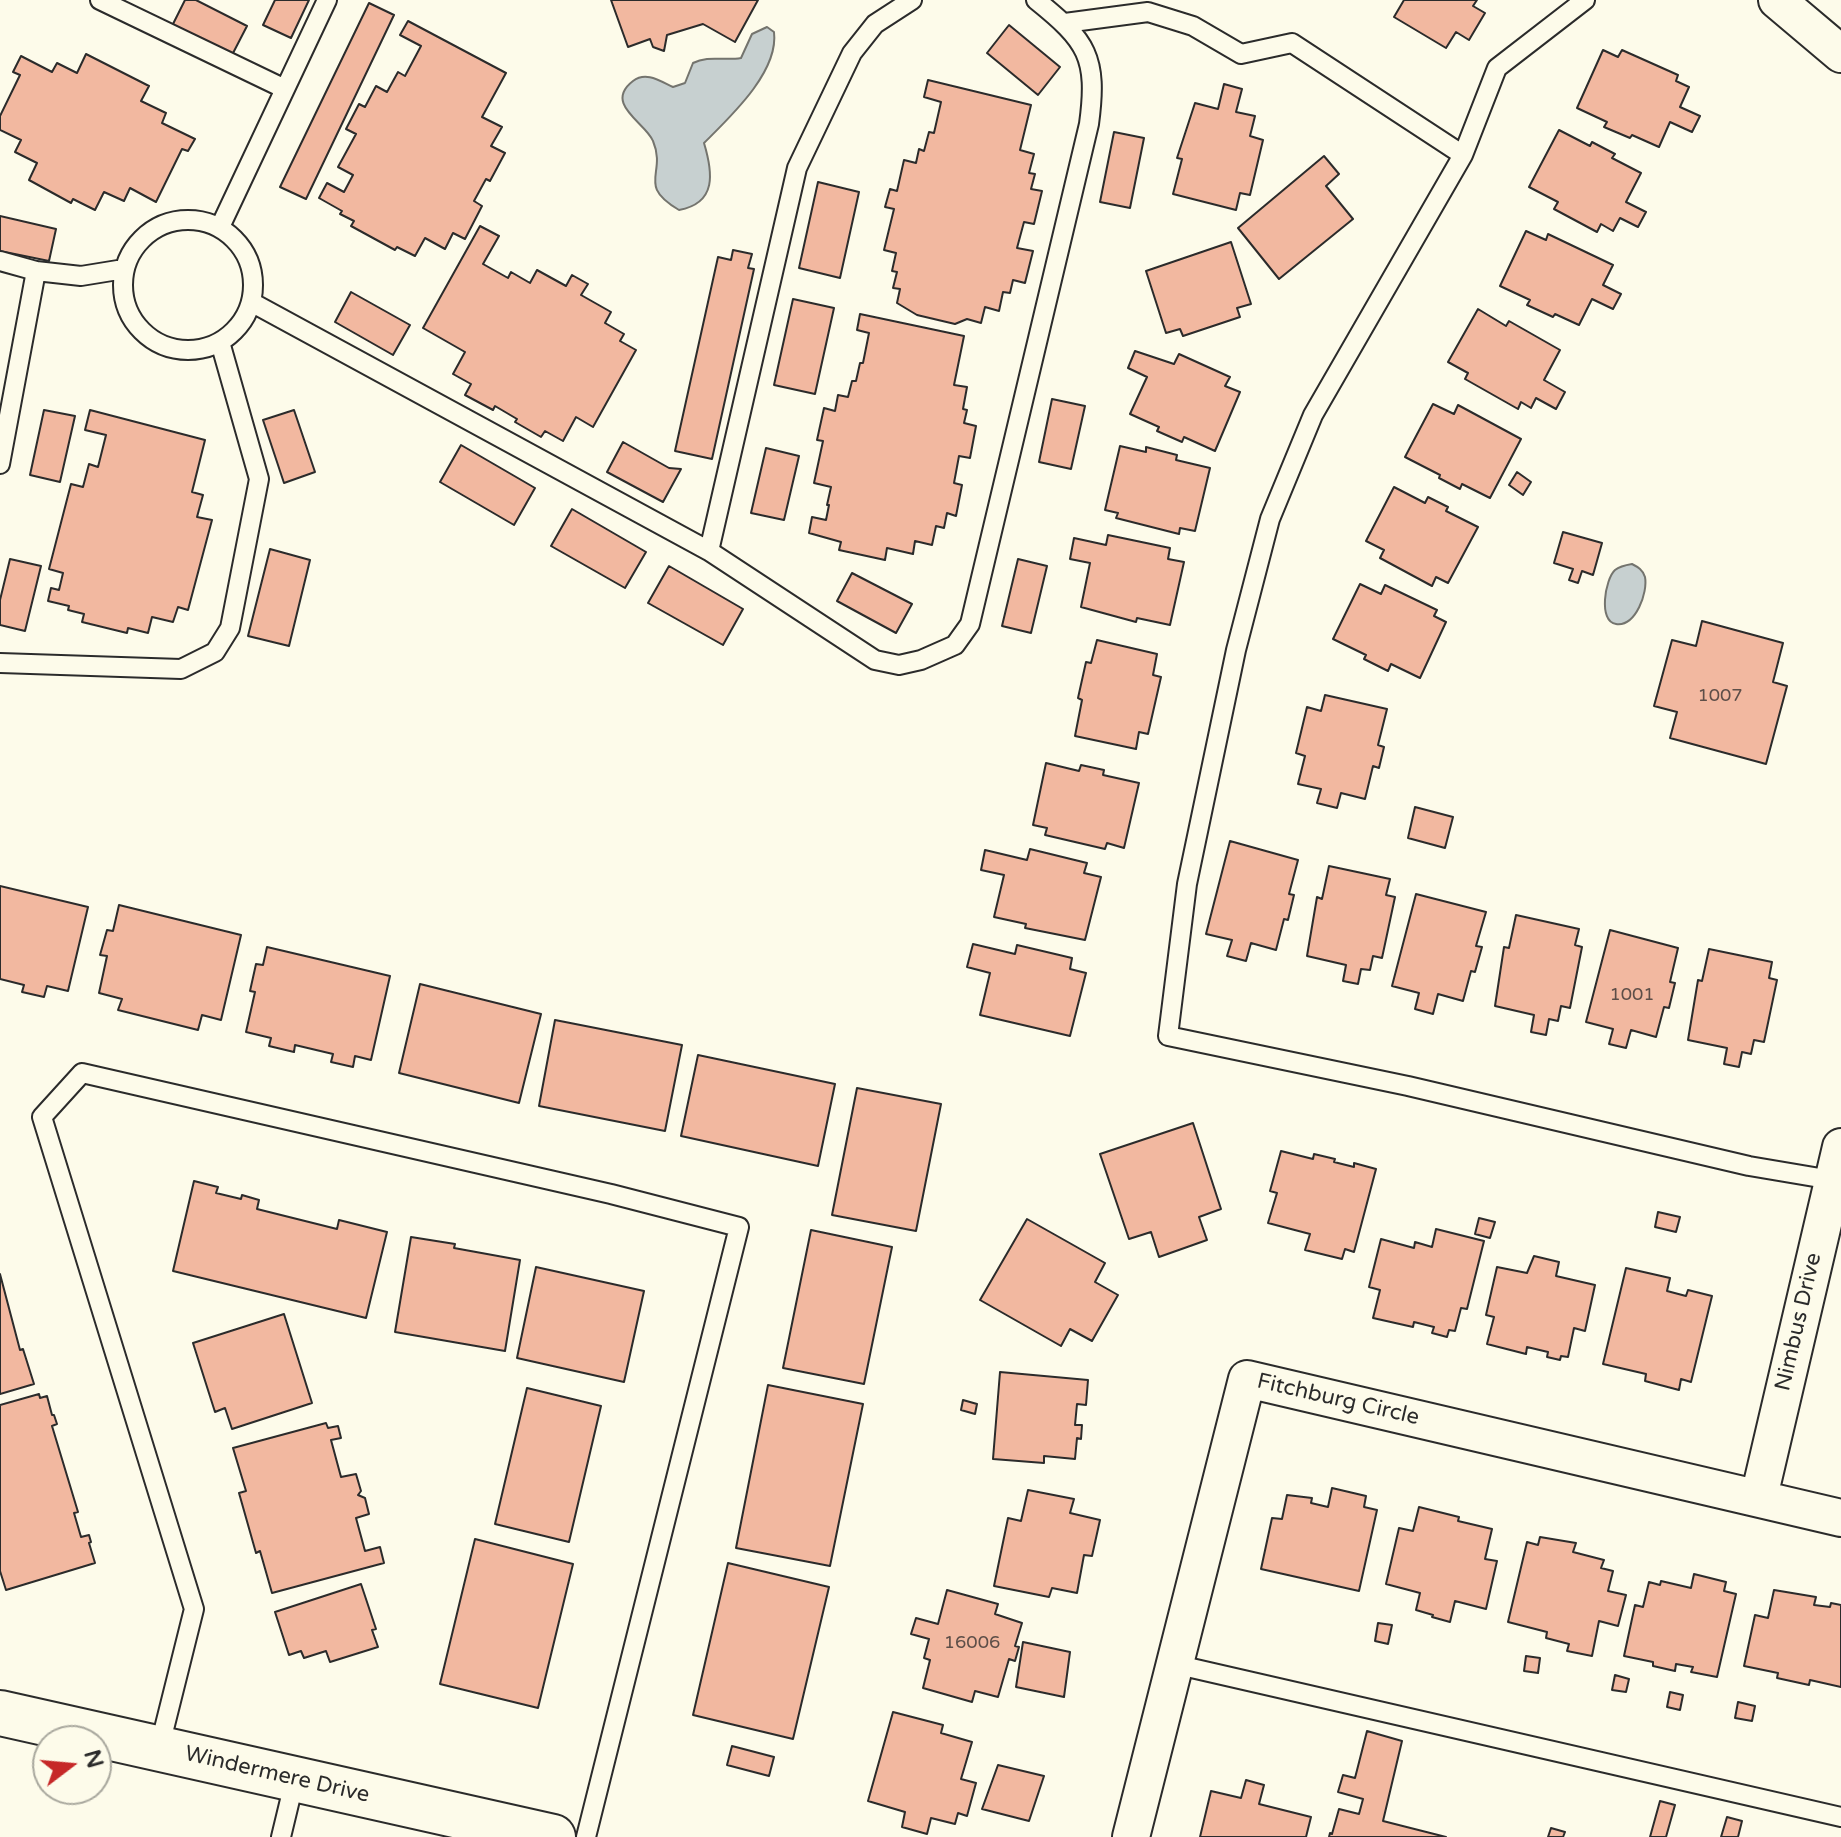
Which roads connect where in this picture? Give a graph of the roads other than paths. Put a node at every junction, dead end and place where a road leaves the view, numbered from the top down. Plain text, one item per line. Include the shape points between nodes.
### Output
1 (100, 0) edge
2 (327, 0) edge
3 (912, 0) edge
4 (1036, 0) edge
5 (1585, 0) edge
6 (1777, 0) edge
7 (1065, 23) junction
8 (1841, 54) edge
9 (285, 89) junction
10 (1463, 155) junction
11 (220, 227) junction
12 (0, 261) edge
13 (124, 269) junction
14 (36, 271) junction
15 (251, 302) junction
16 (220, 342) junction
17 (0, 464) edge
18 (709, 551) junction
19 (0, 663) edge
20 (1837, 1164) edge
21 (1759, 1497) junction
22 (1841, 1518) edge
23 (1174, 1664) junction
24 (0, 1713) edge
25 (159, 1749) junction
26 (295, 1779) junction
27 (1841, 1817) edge
28 (281, 1837) edge
29 (553, 1837) edge
30 (586, 1837) edge
31 (1131, 1837) edge

1 - 9 lane
2 - 9 lane
3 - 18 lane via 875,24 852,53 797,168
4 - 7 lane
5 - 10 lane via 1497,68
6 - 8 street
7 - 10 lane via 1148,12 1193,26 1241,54 1292,43
7 - 18 lane via 1093,69 1089,124 970,624 955,645 921,660 899,665 875,660
9 - 11 lane
10 - 20 lane via 1313,415 1270,519 1236,650 1187,884 1168,1036 1749,1166
11 - 13 lane via 191,220 162,224 131,250
11 - 15 lane via 248,259 254,280
12 - 14 lane
13 - 14 lane via 81,276
13 - 16 lane via 128,312 157,344 178,351
14 - 17 lane
15 - 16 lane via 245,318
15 - 18 lane
16 - 19 lane via 259,479 230,628 215,652 181,669
20 - 21 street, Nimbus Drive
21 - 22 street, Fitchburg Circle
21 - 23 street, Fitchburg Circle via 1247,1379
23 - 27 lane
23 - 31 street, Fitchburg Circle
24 - 25 street, Windermere Drive
25 - 26 street, Windermere Drive
25 - 30 lane via 194,1609 42,1117 82,1073 739,1227
26 - 28 lane
26 - 29 street, Windermere Drive

